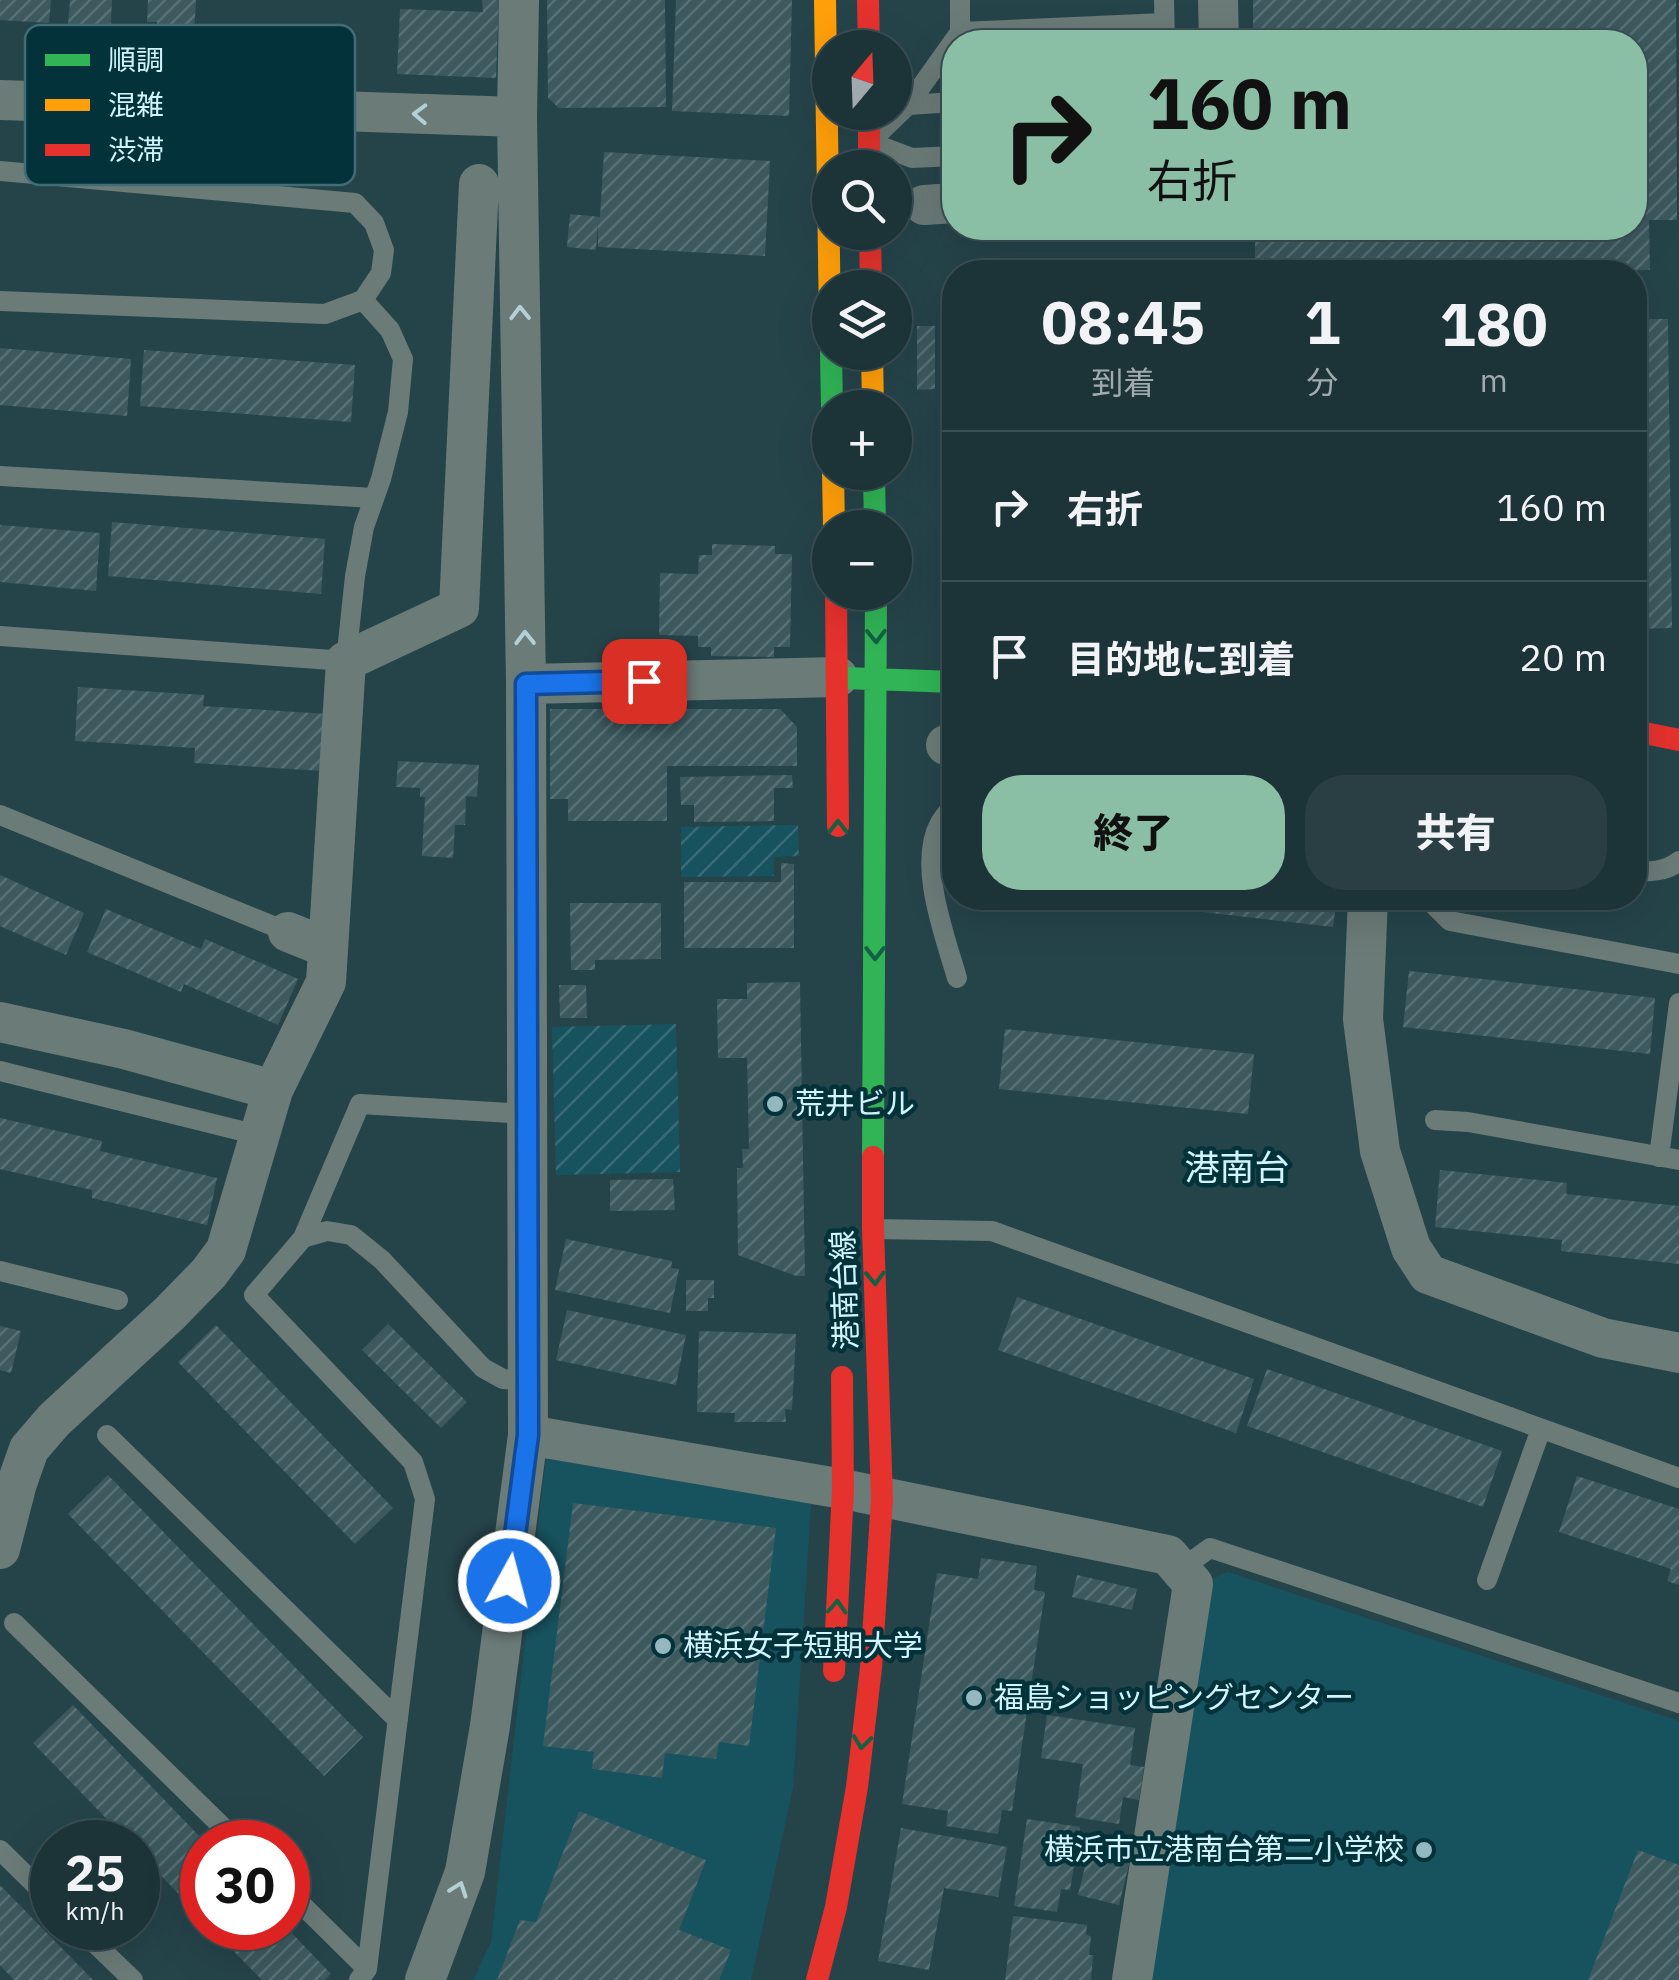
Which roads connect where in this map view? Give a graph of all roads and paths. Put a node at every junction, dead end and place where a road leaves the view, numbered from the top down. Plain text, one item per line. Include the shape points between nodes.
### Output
1 (519, 0) edge
2 (825, 0) edge
3 (868, 0) edge
4 (960, 0) edge
5 (1164, 0) edge
6 (1218, 0) edge
7 (868, 30) edge
8 (960, 30) edge
9 (1165, 30) edge
10 (1219, 30) edge
11 (942, 57) edge
12 (912, 98) edge
13 (0, 100) edge
14 (25, 101) edge
15 (942, 103) edge
16 (912, 104) edge
17 (355, 112) edge
18 (518, 117) junction
19 (869, 130) edge
20 (881, 130) edge
21 (826, 142) junction
22 (869, 142) junction
23 (869, 150) edge
24 (942, 157) edge
25 (0, 171) edge
26 (25, 173) edge
27 (479, 184) dead end
28 (155, 185) edge
29 (829, 270) edge
30 (362, 300) junction
31 (0, 301) edge
32 (0, 476) edge
33 (374, 498) junction
34 (840, 610) edge
35 (872, 610) edge
36 (0, 636) edge
37 (346, 661) junction
38 (857, 679) junction
39 (942, 682) edge
40 (526, 684) junction
41 (1647, 733) edge
42 (1679, 740) edge
43 (0, 815) edge
44 (942, 821) edge
45 (839, 853) dead end
46 (1679, 861) edge
47 (1647, 870) edge
48 (1368, 910) edge
49 (1440, 910) edge
50 (288, 932) joint
51 (328, 948) junction
52 (1679, 964) edge
53 (957, 978) dead end
54 (1679, 1003) edge
55 (0, 1022) edge
56 (0, 1071) edge
57 (273, 1090) junction
58 (527, 1114) junction
59 (1435, 1120) dead end
60 (258, 1135) junction
61 (1669, 1158) edge
62 (873, 1229) junction
63 (303, 1238) junction
64 (0, 1271) edge
65 (118, 1300) dead end
66 (842, 1350) dead end
67 (1679, 1353) edge
68 (528, 1381) junction
69 (1541, 1429) junction
70 (108, 1435) dead end
71 (528, 1435) junction
72 (1679, 1478) edge
73 (8, 1480) edge
74 (842, 1490) junction
75 (882, 1499) junction
76 (0, 1549) edge
77 (1181, 1569) junction
78 (1488, 1580) dead end
79 (14, 1623) dead end
80 (832, 1692) dead end
81 (1679, 1704) edge
82 (398, 1720) junction
83 (215, 1820) edge
84 (0, 1850) edge
85 (30, 1880) edge
86 (310, 1916) edge
87 (102, 1950) edge
88 (363, 1975) edge
89 (133, 1980) edge
90 (425, 1980) edge
91 (817, 1980) edge
92 (1132, 1980) edge

1 - 18 street
2 - 21 street
3 - 7 street
4 - 8 lane
5 - 9 lane
6 - 10 street
11 - 12 lane
14 -> 13 street
15 - 16 lane
18 -> 17 street
40 -> 18 street
19 - 22 street
20 - 22 lane
21 - 22 lane
21 - 29 street
22 - 23 street
22 - 24 lane via 912,158
25 - 26 lane
27 - 37 street via 458,608
28 - 30 lane via 355,203 374,223 384,250 380,273
30 - 31 lane via 325,314
30 - 33 lane via 390,330 403,359 398,412
32 - 33 lane
33 - 37 lane via 354,576
34 - 38 street, 港南台線
35 -> 38 street, 港南台線
36 - 37 lane
37 - 51 street
38 - 39 street
38 - 40 street
45 -> 38 street, 港南台線
38 -> 62 street, 港南台線
40 - 58 street
41 - 42 street
43 - 50 lane
44 - 53 lane via 931,860 935,902
46 - 47 lane
48 - 67 street via 1363,1018 1380,1151 1411,1248 1428,1274 1603,1338
49 - 52 lane via 1450,920
50 - 51 street
51 - 57 street via 326,982
54 - 61 lane
55 - 57 street
56 - 60 lane
57 - 60 street
58 - 63 lane via 360,1104
58 - 68 street
59 - 61 lane
60 - 73 street via 226,1250 170,1314 54,1420
62 - 69 lane via 992,1231
62 -> 75 street, 港南台線
63 - 68 lane via 328,1231 351,1235 483,1368 503,1379
63 - 82 lane via 254,1295 413,1462 425,1499
64 - 65 lane
66 - 74 street, 港南台線
68 - 71 street
69 - 72 lane
69 - 78 lane
70 - 82 lane
71 - 74 street
90 -> 71 street via 465,1872
73 - 76 street
74 - 75 street
80 -> 74 street, 港南台線
75 - 77 street via 1168,1555
75 -> 91 street, 港南台線 via 857,1787
77 - 81 lane via 1210,1548
77 - 92 street via 1192,1584
79 - 83 lane
82 - 88 lane
84 - 85 lane
86 - 88 lane
87 - 89 lane

